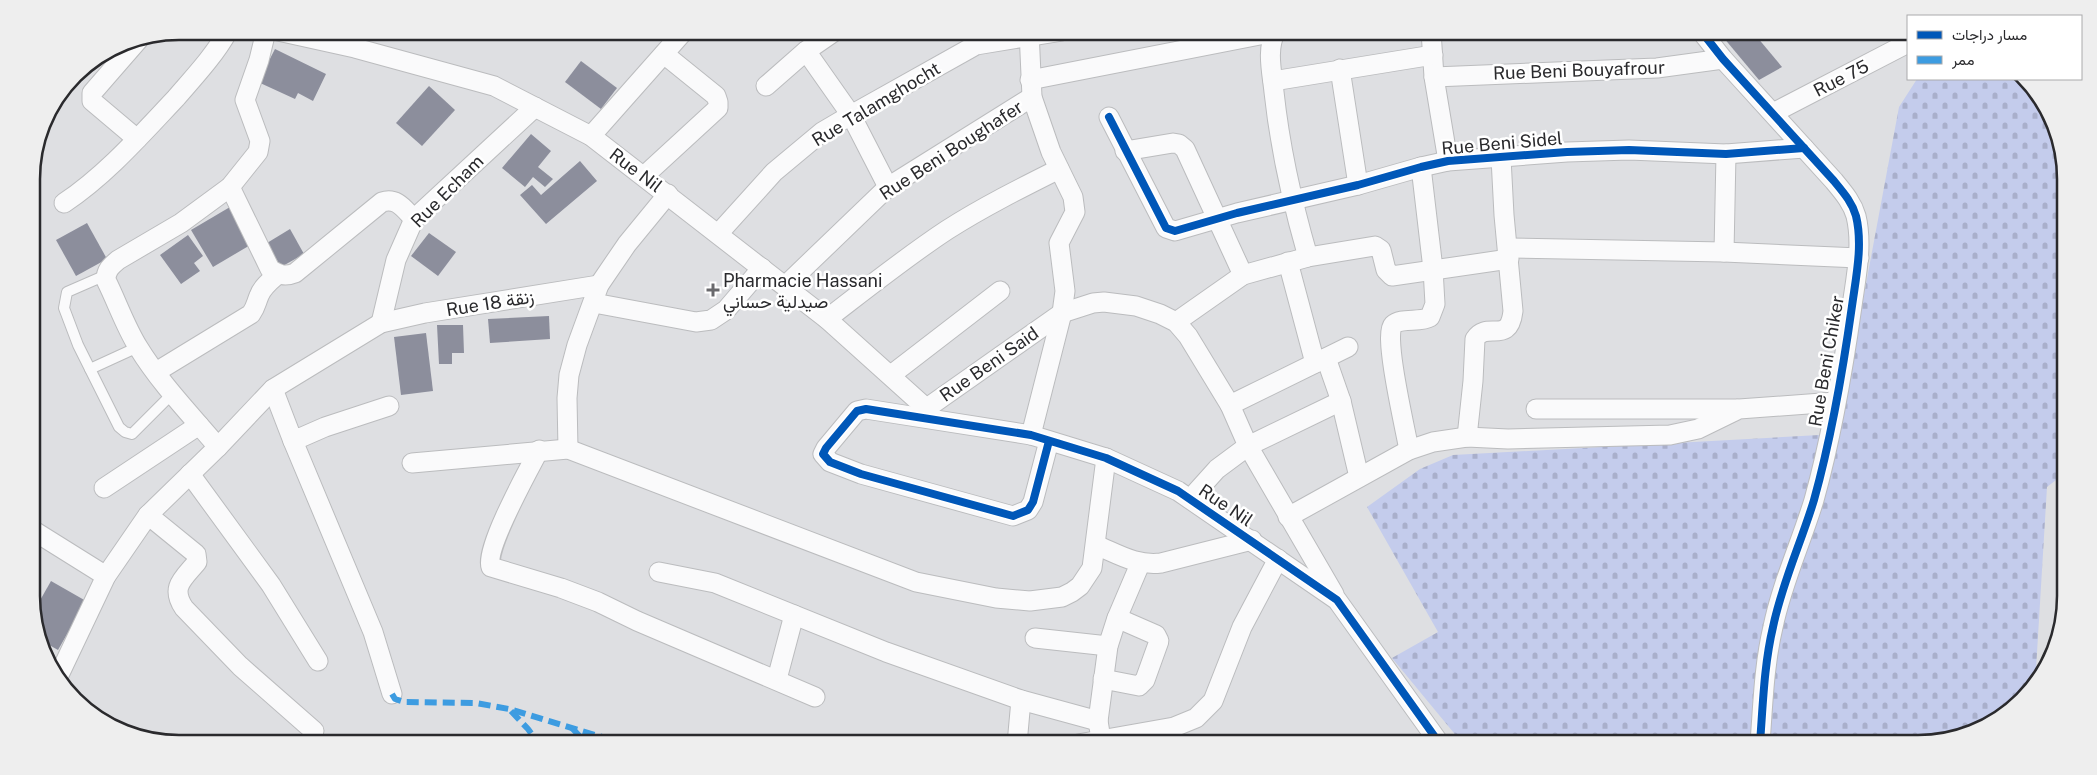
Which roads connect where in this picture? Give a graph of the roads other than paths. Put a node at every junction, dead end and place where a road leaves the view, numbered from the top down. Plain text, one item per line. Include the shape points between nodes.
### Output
1 (222, 40) edge
2 (264, 40) edge
3 (319, 40) edge
4 (676, 40) edge
5 (822, 40) edge
6 (971, 40) edge
7 (1029, 40) edge
8 (1241, 40) edge
9 (1274, 40) edge
10 (1432, 40) edge
11 (1709, 40) edge
12 (1907, 44) edge
13 (130, 49) edge
14 (806, 51) junction
15 (664, 54) junction
16 (1433, 56) junction
17 (1723, 59) junction
18 (1340, 69) junction
19 (1434, 77) junction
20 (1273, 81) junction
21 (766, 86) dead end
22 (1031, 88) junction
23 (535, 106) junction
24 (1773, 113) junction
25 (851, 115) junction
26 (1109, 116) dead end
27 (591, 136) junction
28 (137, 139) junction
29 (1804, 148) junction
30 (1125, 151) junction
31 (1726, 154) junction
32 (1501, 158) junction
33 (1448, 161) junction
34 (1421, 166) junction
35 (1059, 169) junction
36 (644, 176) junction
37 (1358, 186) junction
38 (230, 187) junction
39 (888, 187) junction
40 (668, 194) junction
41 (1292, 199) junction
42 (64, 203) dead end
43 (1218, 218) junction
44 (414, 219) junction
45 (718, 234) junction
46 (1724, 252) junction
47 (1509, 254) junction
48 (1308, 257) junction
49 (1858, 258) junction
50 (1288, 262) junction
51 (762, 268) junction
52 (1433, 269) junction
53 (278, 274) junction
54 (106, 275) junction
55 (1243, 276) junction
56 (599, 285) junction
57 (785, 286) junction
58 (1000, 291) dead end
59 (594, 303) junction
60 (1062, 313) junction
61 (827, 319) junction
62 (381, 322) junction
63 (1176, 322) junction
64 (138, 347) junction
65 (1348, 348) dead end
66 (1321, 361) junction
67 (90, 369) junction
68 (156, 372) junction
69 (890, 375) junction
70 (272, 390) junction
71 (173, 393) junction
72 (1341, 401) junction
73 (1835, 402) junction
74 (1230, 405) junction
75 (389, 406) dead end
76 (1536, 409) dead end
77 (1739, 409) junction
78 (921, 412) junction
79 (199, 425) junction
80 (1031, 435) junction
81 (1467, 436) junction
82 (293, 441) junction
83 (1049, 441) junction
84 (1248, 446) junction
85 (218, 447) junction
86 (568, 449) junction
87 (540, 450) junction
88 (1409, 450) junction
89 (1106, 458) junction
90 (412, 464) dead end
91 (190, 474) junction
92 (1359, 477) junction
93 (104, 488) dead end
94 (1190, 499) junction
95 (148, 516) junction
96 (1288, 517) junction
97 (40, 535) edge
98 (1252, 540) junction
99 (1096, 545) junction
100 (1278, 559) junction
101 (1140, 564) junction
102 (659, 572) dead end
103 (106, 576) junction
104 (1337, 600) junction
105 (794, 616) junction
106 (1117, 618) junction
107 (1035, 638) dead end
108 (1108, 646) junction
109 (318, 661) dead end
110 (61, 670) edge
111 (777, 679) junction
112 (1103, 679) junction
113 (392, 694) dead end
114 (815, 697) dead end
115 (1021, 700) junction
116 (1098, 721) junction
117 (314, 731) dead end
118 (1019, 735) edge
119 (1099, 735) edge
120 (1128, 735) edge
121 (1434, 735) edge
122 (1761, 735) edge

1 - 28 street via 208,61
2 - 38 street via 245,100 260,141 258,152
3 - 23 street, Rue Nil via 494,86
4 - 15 street
5 - 14 street
6 - 25 street, Rue Talamghocht
7 - 22 street
8 - 22 street
9 - 20 street
10 - 16 street
11 - 17 street, Rue Beni Chiker
12 - 24 street, Rue 75
13 - 28 street via 92,93 92,101
14 - 21 street
14 - 25 street
15 - 27 street
15 - 36 street via 716,96 718,108
16 - 18 street
16 - 19 street
17 - 19 street, Rue Beni Bouyafrour via 1657,68
17 - 24 street, Rue Beni Chiker
18 - 20 street
18 - 37 street
19 - 33 street
20 - 41 street via 1282,158
22 - 35 street
22 - 39 street, Rue Beni Boughafer
23 - 27 street, Rue Nil
23 - 44 street, Rue Echam
24 - 29 street, Rue Beni Chiker
25 - 39 street
25 - 45 street, Rue Talamghocht via 822,132 774,172
26 - 30 street
27 - 36 street, Rue Nil
28 - 42 street via 97,178
29 - 31 street, Rue Beni Sidel
29 - 49 street, Rue Beni Chiker via 1851,202 1858,232
30 - 43 street via 1179,144 1189,154
30 - 43 street, Rue Beni Sidel via 1166,228 1175,231
31 - 32 street, Rue Beni Sidel via 1629,150
31 - 46 street
32 - 33 street, Rue Beni Sidel
32 - 47 street
33 - 34 street, Rue Beni Sidel
34 - 37 street, Rue Beni Sidel
34 - 52 street
35 - 60 street via 1075,212 1059,243 1065,291
35 - 61 street via 948,230
36 - 40 street, Rue Nil
37 - 41 street, Rue Beni Sidel
38 - 53 street via 270,269
38 - 54 street via 181,223 118,260 109,267
39 - 57 street, Rue Beni Boughafer
40 - 45 street, Rue Nil
40 - 56 street
41 - 43 street, Rue Beni Sidel
41 - 48 street
43 - 55 street
44 - 53 street via 392,200 382,202 295,273 288,276
44 - 62 street, Rue Echam via 396,260
45 - 51 street, Rue Nil
46 - 47 street
46 - 49 street
47 - 52 street
47 - 81 street via 1513,317 1507,329 1480,333 1475,339
48 - 50 street
48 - 52 street via 1375,246 1382,250 1386,270 1392,276
49 - 73 street, Rue Beni Chiker
50 - 55 street
50 - 66 street
51 - 57 street, Rue Nil
51 - 59 street via 726,310 711,320 696,322
52 - 88 street via 1435,304 1432,314 1426,319 1396,323 1389,335
53 - 68 street via 259,295 251,314
54 - 64 street
54 - 67 lane via 67,292 64,308
55 - 63 street
56 - 59 street
56 - 62 street, Rue 18 زنقة
57 - 61 street, Rue Nil
58 - 69 street
59 - 86 street via 569,375 566,398
60 - 63 street, Rue Beni Said via 1093,303 1116,302 1160,314
60 - 78 street, Rue Beni Said
60 - 80 street
61 - 69 street, Rue Nil
62 - 70 street
63 - 74 street
64 - 67 lane
64 - 68 street
65 - 66 street
66 - 72 street
66 - 74 street
67 - 71 lane via 124,432 132,434
68 - 71 street
69 - 78 street, Rue Nil
70 - 82 street
70 - 85 street
71 - 79 street
72 - 84 street
72 - 92 street
73 - 77 street
73 - 122 street, Rue Beni Chiker via 1814,500 1773,625 1765,671
74 - 84 street
75 - 82 street
76 - 77 street
77 - 81 street via 1698,429 1670,435 1508,439
78 - 80 street, Rue Nil
78 - 83 street via 861,409 823,454 830,462 861,474 1013,516 1028,510 1033,502
79 - 85 street
79 - 93 street
80 - 83 street, Rue Nil
81 - 88 street
82 - 113 street via 374,632
83 - 89 street, Rue Nil
84 - 94 street via 1217,469
84 - 96 street
85 - 91 street
86 - 87 street
86 - 99 street via 916,582 996,598 1047,600 1072,592 1092,568
87 - 90 street
87 - 111 street via 490,554 491,567 579,595
88 - 92 street
89 - 94 street, Rue Nil
89 - 99 street
91 - 95 street
91 - 109 street via 271,585
92 - 96 street
94 - 98 street, Rue Nil
95 - 103 street
95 - 117 street via 196,554 197,562 178,584 179,600 184,608 240,666
96 - 104 street
97 - 103 street
98 - 100 street, Rue Nil
98 - 101 street via 1161,563
99 - 101 street
100 - 104 street, Rue Nil
100 - 120 street via 1242,627 1218,692 1205,712 1174,727
101 - 106 street
102 - 105 street via 715,583
103 - 110 street
104 - 121 street, Rue Nil
105 - 111 street
105 - 115 street
106 - 108 street
106 - 112 street via 1156,634 1159,641 1142,685
107 - 108 street
108 - 112 street
111 - 114 street
112 - 116 street
115 - 116 street
115 - 118 street
116 - 119 street

